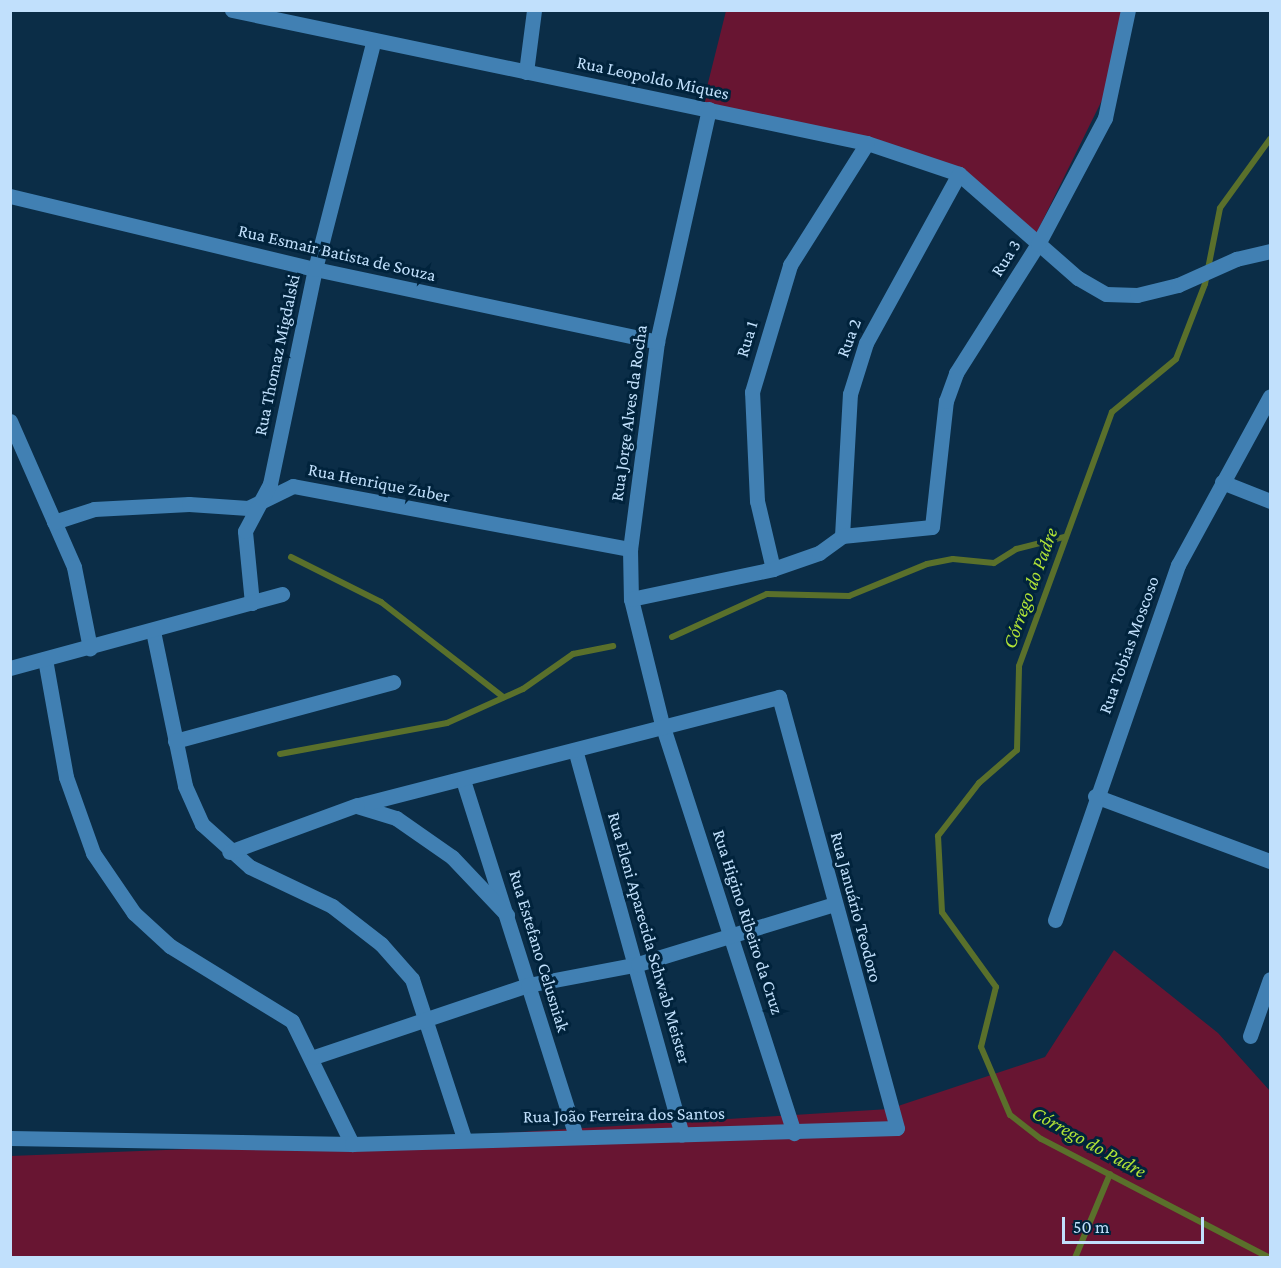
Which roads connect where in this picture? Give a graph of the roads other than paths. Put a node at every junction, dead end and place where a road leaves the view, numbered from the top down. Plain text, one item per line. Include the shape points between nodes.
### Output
1 (232, 10) edge
2 (534, 10) edge
3 (1128, 10) edge
4 (282, 16) edge
5 (373, 43) junction
6 (526, 72) junction
7 (709, 109) junction
8 (867, 143) junction
9 (959, 174) junction
10 (10, 196) edge
11 (1038, 244) junction
12 (1270, 251) edge
13 (315, 269) junction
14 (657, 342) junction
15 (1270, 396) edge
16 (10, 421) edge
17 (1222, 482) junction
18 (1270, 501) edge
19 (258, 503) junction
20 (54, 522) junction
21 (842, 536) junction
22 (630, 549) junction
23 (773, 569) junction
24 (282, 594) dead end
25 (631, 599) junction
26 (252, 603) junction
27 (153, 631) junction
28 (90, 648) junction
29 (45, 659) junction
30 (10, 668) edge
31 (393, 682) dead end
32 (662, 724) junction
33 (175, 741) junction
34 (576, 753) junction
35 (463, 780) junction
36 (1095, 796) junction
37 (357, 806) junction
38 (229, 852) junction
39 (1270, 861) edge
40 (834, 904) junction
41 (512, 919) junction
42 (1055, 920) dead end
43 (734, 934) junction
44 (638, 964) junction
45 (1270, 979) edge
46 (528, 985) junction
47 (426, 1016) junction
48 (1250, 1036) dead end
49 (314, 1057) junction
50 (897, 1128) joint
51 (794, 1132) junction
52 (575, 1133) junction
53 (682, 1135) junction
54 (10, 1138) edge
55 (464, 1138) junction
56 (352, 1144) junction

1 - 4 street, Rua Leopoldo Miques
2 - 6 street
3 - 11 street, Rua 3 via 1105,118
4 - 5 street, Rua Leopoldo Miques
5 - 6 street, Rua Leopoldo Miques
5 - 13 street, Rua Thomaz Migdalski
6 - 7 street, Rua Leopoldo Miques
7 - 8 street, Rua Leopoldo Miques
7 - 14 street, Rua Jorge Alves da Rocha
8 - 9 street, Rua Leopoldo Miques
8 - 23 street, Rua 1 via 790,265 752,392 757,501
9 - 11 street, Rua Leopoldo Miques
9 - 21 street, Rua 2 via 866,343 850,394
10 - 13 street, Rua Esmair Batista de Souza
11 - 12 street, Rua Leopoldo Miques via 1106,294 1137,295 1178,285 1236,259
11 - 21 street, Rua 3 via 953,382 946,401 932,527
13 - 14 street, Rua Esmair Batista de Souza
13 - 19 street, Rua Thomaz Migdalski via 270,484
14 - 22 street, Rua Jorge Alves da Rocha
15 - 17 street, Rua Tobias Moscoso
16 - 20 street
17 - 18 street
17 - 36 street, Rua Tobias Moscoso via 1178,565
19 - 20 street, Rua Henrique Zuber via 93,509
19 - 22 street, Rua Henrique Zuber via 293,486
19 - 26 street, Rua Thomaz Migdalski via 245,531
20 - 28 street via 74,567
21 - 23 street via 819,553
22 - 25 street, Rua Jorge Alves da Rocha
23 - 25 street
24 - 26 street
25 - 32 street, Rua Jorge Alves da Rocha
26 - 27 street
27 - 28 street
27 - 33 street
28 - 29 street
29 - 30 street
29 - 49 street via 66,777 93,853 134,913 170,946 292,1022
31 - 33 street
32 - 34 street
32 - 40 street, Rua Januário Teodoro via 779,697
32 - 43 street, Rua Higino Ribeiro da Cruz
33 - 38 street via 202,824
34 - 35 street
34 - 44 street, Rua Eleni Aparecida Schwab Meister
35 - 37 street
35 - 41 street, Rua Estefano Celusniak
36 - 39 street
36 - 42 street, Rua Tobias Moscoso
37 - 38 street
37 - 41 street via 396,818 452,857
38 - 47 street via 332,906 381,944 412,980
40 - 43 street
40 - 50 street, Rua Januário Teodoro
41 - 46 street, Rua Estefano Celusniak
43 - 44 street
43 - 51 street, Rua Higino Ribeiro da Cruz
44 - 46 street
44 - 53 street, Rua Eleni Aparecida Schwab Meister
45 - 48 street
46 - 47 street
46 - 52 street, Rua Estefano Celusniak
47 - 49 street
47 - 55 street
49 - 56 street
50 - 51 street, Rua João Ferreira dos Santos
51 - 53 street, Rua João Ferreira dos Santos
52 - 53 street, Rua João Ferreira dos Santos
52 - 55 street, Rua João Ferreira dos Santos
54 - 56 street, Rua João Ferreira dos Santos
55 - 56 street, Rua João Ferreira dos Santos

